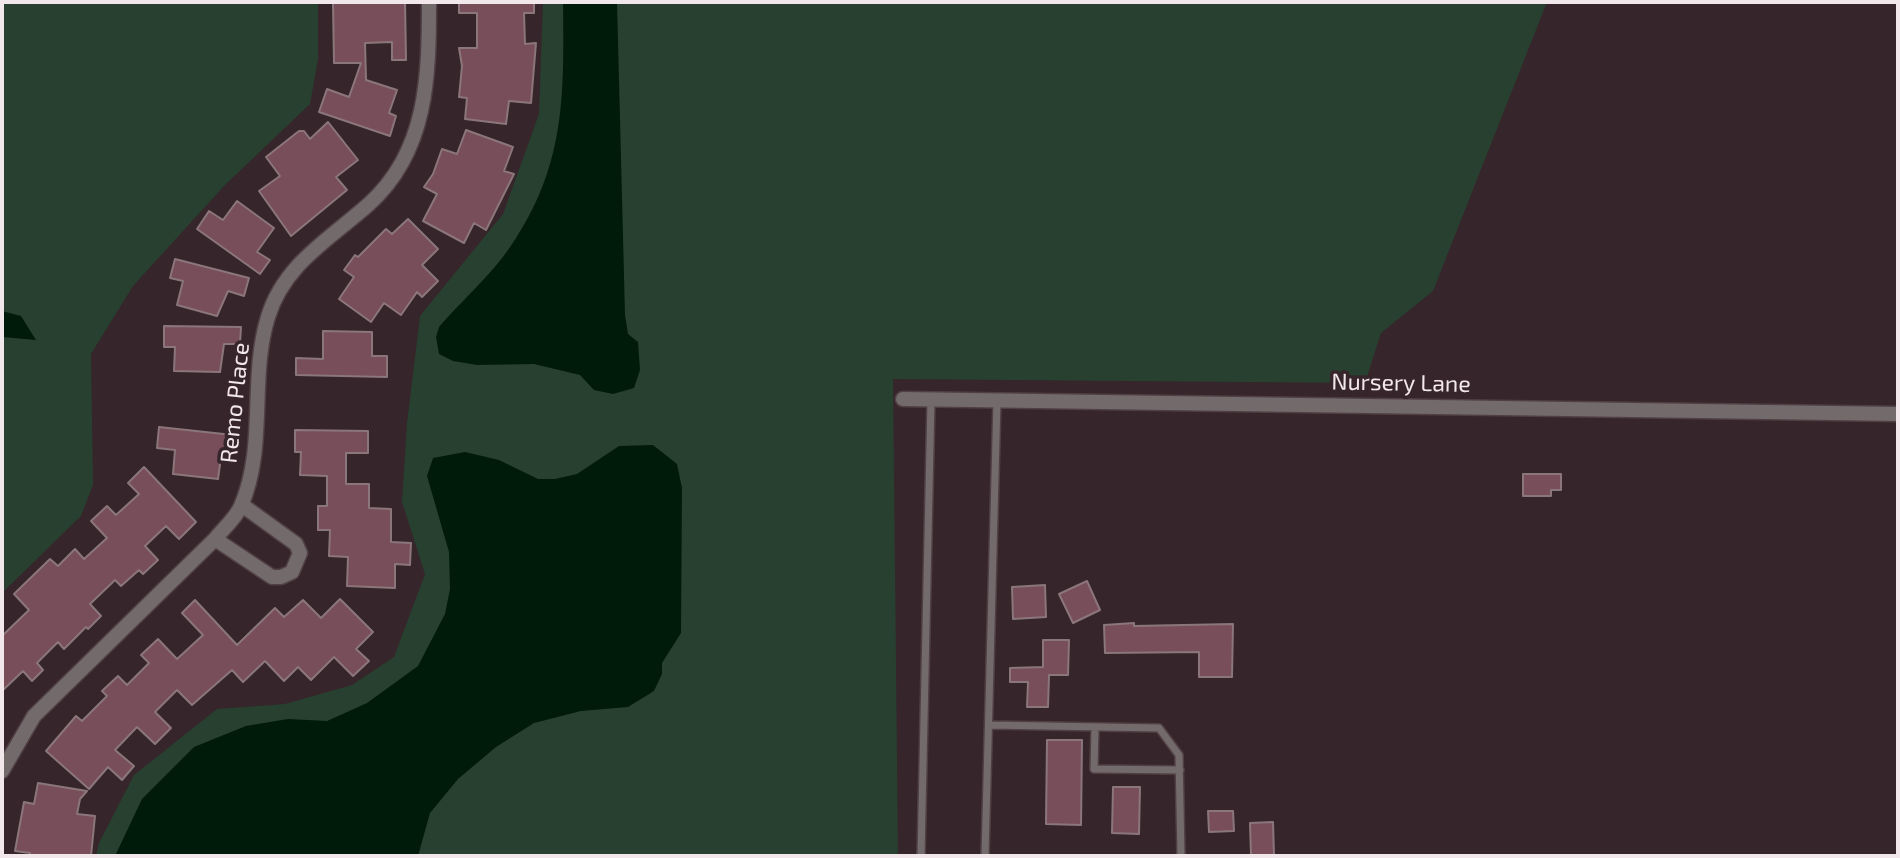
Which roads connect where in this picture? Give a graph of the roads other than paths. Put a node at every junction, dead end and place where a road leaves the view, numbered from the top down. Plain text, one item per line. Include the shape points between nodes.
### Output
1 (429, 2) edge
2 (903, 399) dead end
3 (932, 399) junction
4 (997, 400) junction
5 (1898, 414) edge
6 (242, 505) junction
7 (215, 539) junction
8 (990, 725) junction
9 (1095, 728) junction
10 (1180, 770) junction
11 (2, 771) edge
12 (921, 856) edge
13 (985, 856) edge
14 (1181, 856) edge

1 - 6 street, Remo Place via 429,74 420,121 401,162 372,202 303,258 278,288 270,309 253,469
2 - 3 street, Nursery Lane
3 - 4 street, Nursery Lane
3 - 12 lane
4 - 5 street, Nursery Lane
4 - 8 lane
6 - 7 street, Remo Place
6 - 7 street via 296,544 300,553 292,572 271,577
7 - 11 street, Remo Place via 34,716
8 - 9 lane
8 - 13 lane
9 - 10 lane via 1159,729 1179,755
9 - 10 lane via 1094,769
10 - 14 lane

